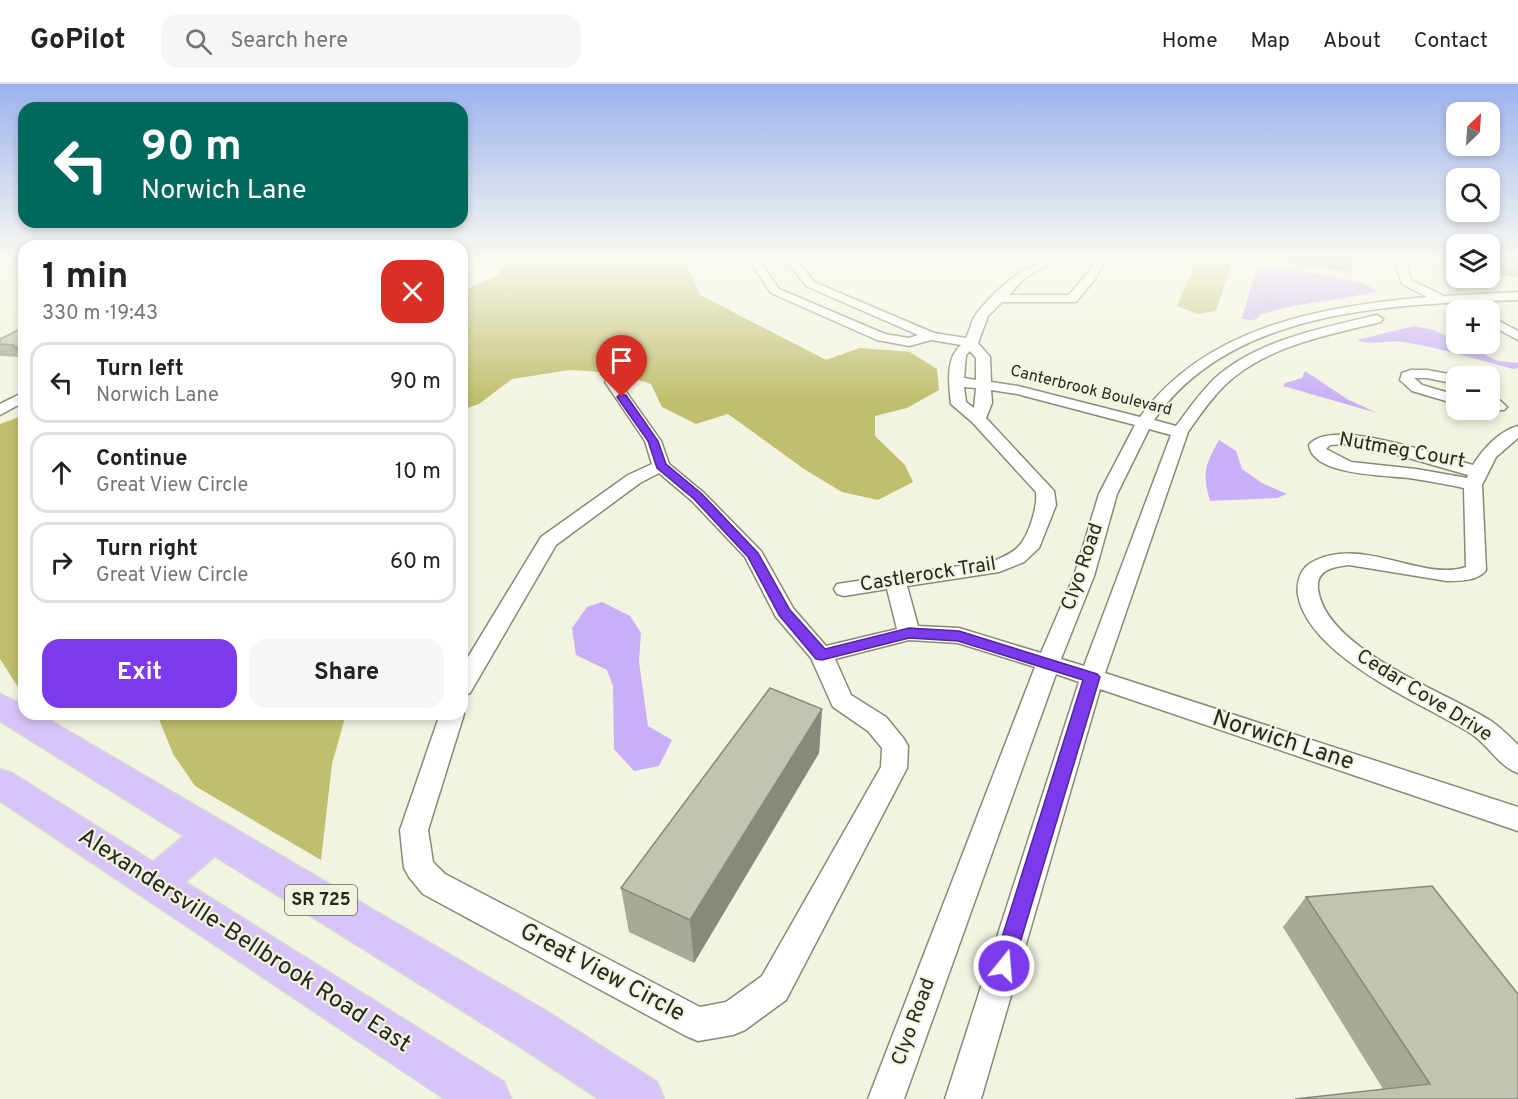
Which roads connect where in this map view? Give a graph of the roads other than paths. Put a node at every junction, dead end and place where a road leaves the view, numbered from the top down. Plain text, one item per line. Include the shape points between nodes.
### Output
1 (813, 307) edge
2 (864, 307) edge
3 (990, 307) edge
4 (1366, 307) edge
5 (1436, 307) edge
6 (1500, 326) edge
7 (931, 336) junction
8 (1518, 336) edge
9 (971, 343) junction
10 (1446, 378) edge
11 (956, 381) junction
12 (612, 382) dead end
13 (983, 385) junction
14 (1446, 397) edge
15 (18, 400) edge
16 (1500, 407) edge
17 (0, 410) edge
18 (1518, 414) edge
19 (978, 419) junction
20 (1143, 422) junction
21 (1518, 431) edge
22 (1180, 432) junction
23 (661, 466) junction
24 (1475, 479) junction
25 (895, 581) junction
26 (844, 589) dead end
27 (909, 633) junction
28 (822, 655) junction
29 (1048, 663) junction
30 (468, 677) edge
31 (1092, 677) junction
32 (0, 706) edge
33 (18, 717) edge
34 (23, 720) edge
35 (450, 720) edge
36 (1518, 763) edge
37 (0, 783) edge
38 (1518, 819) edge
39 (213, 835) junction
40 (155, 882) junction
41 (487, 1099) edge
42 (640, 1099) edge
43 (886, 1099) edge
44 (963, 1099) edge

1 - 7 street via 897,341
2 - 7 street
3 - 9 street via 982,315
4 - 20 street, Clyo Road via 1251,336 1178,381
5 - 22 street, Clyo Road via 1332,330 1273,350 1227,376
6 - 8 street
7 - 9 street
9 - 11 street via 959,354
9 - 13 street via 983,357
10 - 14 street via 1416,373 1407,380 1417,388
11 - 13 street, Canterbrook Boulevard
11 - 19 street, Castlerock Trail via 959,404
12 - 23 street via 653,441
13 - 19 street via 984,403
13 - 20 street, Canterbrook Boulevard via 1018,390
15 - 17 street
16 - 18 street
19 - 25 street, Castlerock Trail via 1045,491 1047,505 1029,548 999,566
20 - 22 street, Canterbrook Boulevard
20 - 29 street, Clyo Road via 1103,508 1085,575
21 - 24 street via 1488,455
22 - 31 street, Clyo Road
23 - 28 street, Great View Circle via 698,497 754,555 784,612
23 - 30 street via 634,480 548,541
24 - 24 street, Nutmeg Court via 1344,466 1325,458 1317,445 1326,438 1356,440
24 - 36 street, Cedar Cove Drive via 1477,564 1470,574 1446,575 1370,561 1336,560 1313,570 1306,591 1321,622 1357,656 1482,729
25 - 26 street, Castlerock Trail
25 - 27 street
27 - 28 street
27 - 29 street via 959,636
28 - 35 street, Great View Circle via 842,701 877,724 895,746 894,768 774,988 733,1018 698,1024 434,884 419,868 414,831
29 - 31 street, Norwich Lane
29 - 43 street, Clyo Road
31 - 38 street, Norwich Lane
31 - 44 street, Clyo Road
32 - 33 main road, SR 725
34 - 39 main road, SR 725
37 - 40 main road, Alexandersville-Bellbrook Road East
39 - 40 main road
39 - 42 main road, SR 725 via 535,1030
40 - 41 main road, Alexandersville-Bellbrook Road East

